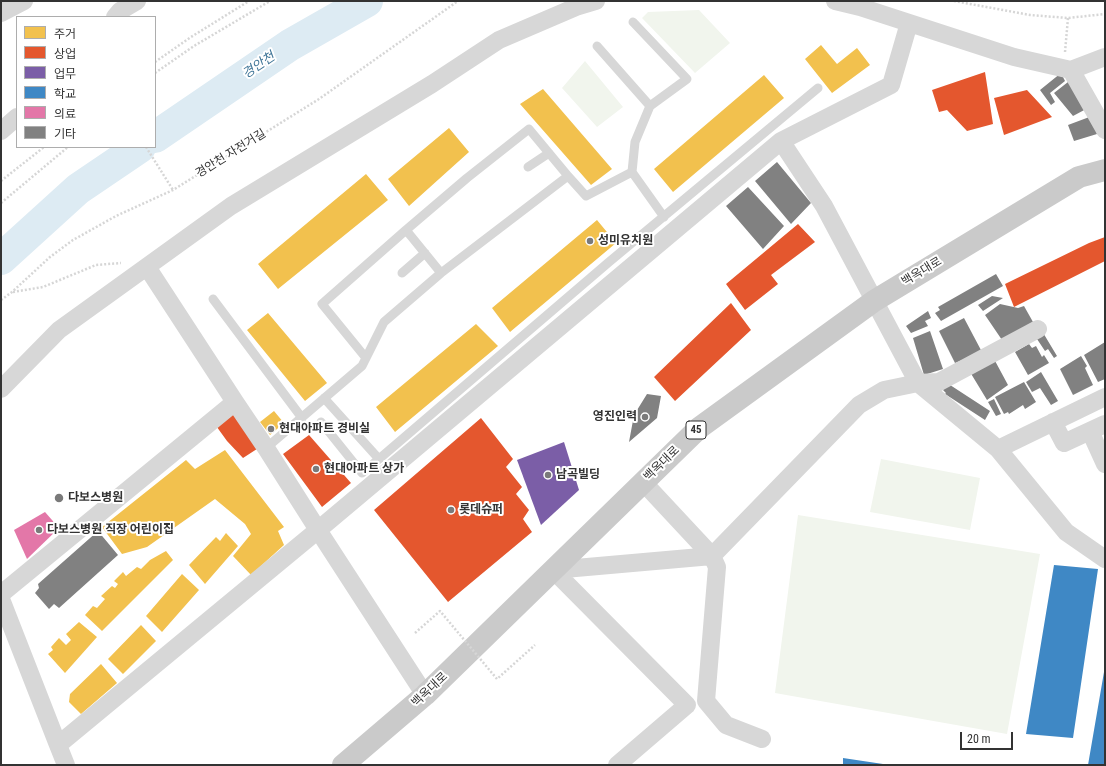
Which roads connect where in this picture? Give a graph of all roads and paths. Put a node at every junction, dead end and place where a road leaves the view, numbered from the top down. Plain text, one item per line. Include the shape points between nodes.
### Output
1 (24, 1) edge
2 (137, 1) edge
3 (249, 1) edge
4 (270, 1) edge
5 (458, 1) edge
6 (596, 1) edge
7 (835, 1) edge
8 (954, 1) edge
9 (117, 10) edge
10 (1, 13) edge
11 (1105, 14) edge
12 (1068, 18) junction
13 (633, 22) dead end
14 (909, 23) junction
15 (597, 46) dead end
16 (1105, 57) edge
17 (156, 61) edge
18 (1068, 69) junction
19 (156, 72) edge
20 (818, 88) dead end
21 (650, 106) junction
22 (16, 118) edge
23 (1105, 130) edge
24 (1, 131) edge
25 (781, 141) junction
26 (43, 148) edge
27 (67, 148) edge
28 (147, 148) edge
29 (549, 153) junction
30 (528, 167) dead end
31 (1105, 170) edge
32 (632, 172) junction
33 (568, 176) junction
34 (1, 181) edge
35 (173, 190) junction
36 (1, 203) edge
37 (664, 217) junction
38 (406, 230) junction
39 (425, 253) junction
40 (147, 266) junction
41 (402, 273) dead end
42 (441, 273) junction
43 (12, 292) junction
44 (213, 299) dead end
45 (1, 300) edge
46 (874, 301) junction
47 (1038, 329) dead end
48 (366, 358) junction
49 (918, 383) junction
50 (1, 389) edge
51 (1105, 397) edge
52 (324, 398) junction
53 (235, 402) junction
54 (302, 418) junction
55 (321, 422) dead end
56 (1053, 422) junction
57 (1098, 427) edge
58 (266, 448) junction
59 (998, 449) junction
60 (379, 460) junction
61 (1105, 464) edge
62 (643, 482) junction
63 (318, 530) junction
64 (712, 556) junction
65 (1105, 559) edge
66 (553, 570) junction
67 (1, 594) edge
68 (1, 599) edge
69 (414, 633) dead end
70 (535, 645) dead end
71 (425, 696) junction
72 (762, 739) dead end
73 (58, 745) junction
74 (66, 765) edge
75 (343, 765) edge
76 (617, 765) edge

1 - 10 street
2 - 9 street
3 - 17 path
4 - 19 path via 194,46
5 - 35 path, 경안천 자전거길 via 319,99
6 - 40 street via 499,40 432,84 231,206
7 - 14 street
8 - 12 path via 1030,15
11 - 12 path
12 - 18 path
13 - 21 lane via 687,79
14 - 18 street via 1014,57
14 - 25 street via 891,85
15 - 21 lane
16 - 18 street
18 - 23 street
20 - 37 lane
21 - 32 lane via 635,142
22 - 24 street
25 - 46 street via 824,206
25 - 63 street
26 - 34 path
27 - 36 path
28 - 35 path
29 - 30 lane
29 - 33 lane
29 - 38 lane via 529,129
31 - 46 main road, 백옥대로 / 45 via 1079,177
32 - 33 lane via 586,196
32 - 37 lane
33 - 42 lane
35 - 43 path, 경안천 자전거길 via 116,216 73,240
37 - 60 lane
38 - 39 lane
38 - 48 lane via 322,304
39 - 41 lane
39 - 42 lane
40 - 43 path via 121,263 96,265 43,287
40 - 50 street via 59,330
40 - 53 street
42 - 48 lane via 384,322
43 - 45 path, 경안천 자전거길
44 - 54 lane
46 - 49 street
46 - 62 main road, 백옥대로 / 45 via 698,428
47 - 49 street via 939,382
48 - 52 lane via 362,366
49 - 59 street
49 - 64 street via 884,390 859,405
51 - 56 street
52 - 54 lane
52 - 60 lane
53 - 58 street
53 - 67 street
54 - 58 lane
55 - 60 lane via 362,473
56 - 57 street via 1064,443
56 - 59 street
57 - 61 street
58 - 63 street
59 - 65 street via 1066,532
62 - 64 street
62 - 66 main road, 백옥대로 / 45
63 - 71 street
63 - 73 street
64 - 66 street
64 - 72 street via 717,567 706,701 726,725
66 - 71 main road, 백옥대로 / 45
66 - 76 street via 687,706
68 - 73 street
69 - 70 path, bridge via 440,611 497,679
71 - 75 main road, 백옥대로 / 45
73 - 74 street

